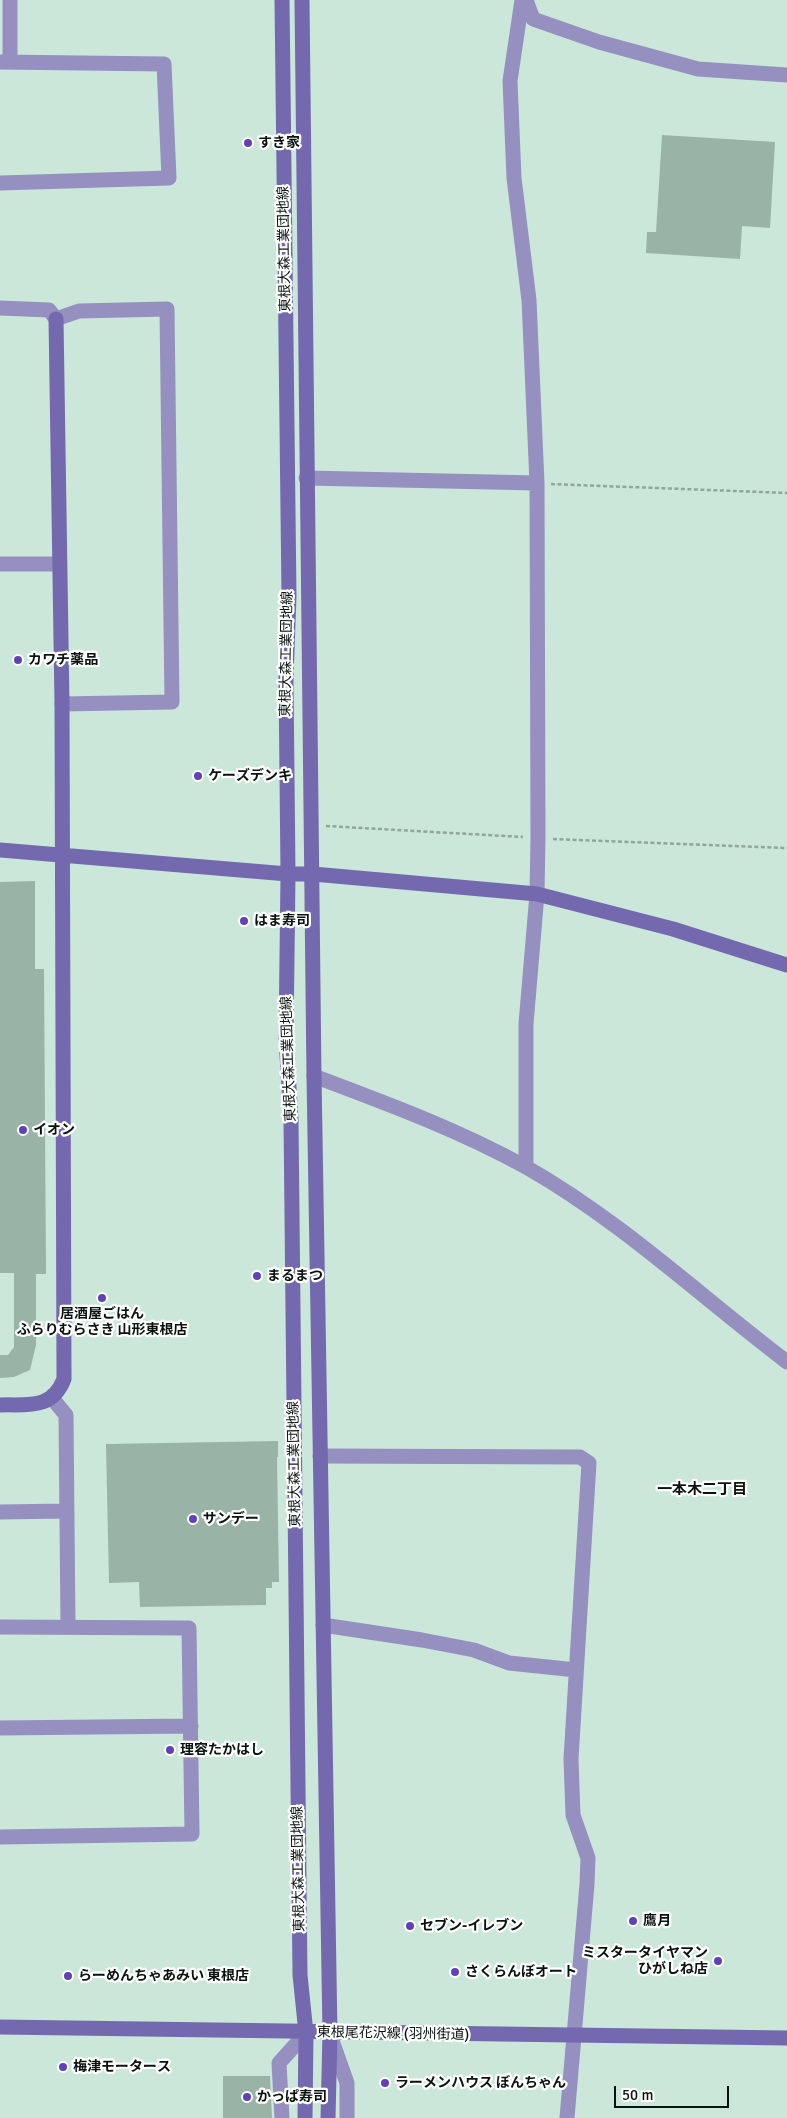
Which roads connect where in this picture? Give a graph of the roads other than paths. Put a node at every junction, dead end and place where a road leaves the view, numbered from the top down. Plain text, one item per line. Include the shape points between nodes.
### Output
1 (10, 0) edge
2 (282, 0) edge
3 (302, 0) edge
4 (522, 0) edge
5 (526, 0) edge
6 (5, 62) edge
7 (787, 75) edge
8 (0, 183) edge
9 (0, 308) edge
10 (56, 319) junction
11 (306, 478) junction
12 (537, 483) junction
13 (0, 564) edge
14 (58, 564) junction
15 (62, 704) junction
16 (0, 850) edge
17 (61, 856) junction
18 (288, 874) junction
19 (313, 874) junction
20 (537, 894) junction
21 (787, 965) edge
22 (314, 1076) junction
23 (526, 1167) junction
24 (787, 1362) edge
25 (52, 1398) junction
26 (0, 1405) edge
27 (320, 1456) junction
28 (66, 1511) junction
29 (0, 1512) edge
30 (323, 1625) junction
31 (68, 1626) junction
32 (0, 1627) edge
33 (576, 1670) junction
34 (191, 1726) junction
35 (0, 1728) edge
36 (0, 1837) edge
37 (0, 2027) edge
38 (306, 2033) junction
39 (330, 2034) junction
40 (573, 2036) junction
41 (787, 2038) edge
42 (282, 2118) edge
43 (305, 2118) edge
44 (328, 2118) edge
45 (347, 2118) edge
46 (567, 2118) edge

1 - 6 street
2 - 18 main road, 東根大森工業団地線
3 - 11 main road, 東根大森工業団地線
4 - 12 street via 510,81 514,178 529,300
5 - 7 street via 533,19 599,42 698,69
6 - 8 street via 164,64 169,178
9 - 10 street via 50,310
10 - 14 main road
10 - 15 street via 79,311 167,309 172,702
11 - 12 street
11 - 19 main road, 東根大森工業団地線
12 - 20 street
13 - 14 street
14 - 15 main road
15 - 17 main road
16 - 17 main road
17 - 18 main road
17 - 25 main road via 64,1379
18 - 19 main road
18 - 38 main road, 東根大森工業団地線 via 286,1039 291,1120 300,1975
19 - 20 main road
19 - 22 main road, 東根大森工業団地線
20 - 21 main road via 673,929
20 - 23 street via 526,1024
22 - 23 street via 423,1118
22 - 27 main road, 東根大森工業団地線
23 - 24 street via 614,1224
25 - 26 main road via 38,1404
25 - 28 street via 66,1415
27 - 30 main road, 東根大森工業団地線
27 - 33 street via 580,1456 589,1463
28 - 29 street
28 - 31 street
30 - 33 street via 474,1650 509,1663
30 - 39 main road, 東根大森工業団地線
31 - 32 street
31 - 34 street via 189,1628
33 - 40 street via 572,1711 572,1801 573,1815 588,1858
34 - 35 street
34 - 36 street via 192,1834
37 - 38 main road, 東根尾花沢線 (羽州街道)
38 - 39 main road, 東根尾花沢線 (羽州街道)
38 - 42 street via 280,2063
38 - 43 main road, 東根大森工業団地線
39 - 40 main road, 東根尾花沢線 (羽州街道)
39 - 44 main road, 東根大森工業団地線
39 - 45 street via 347,2083
40 - 41 main road, 東根尾花沢線 (羽州街道)
40 - 46 street

